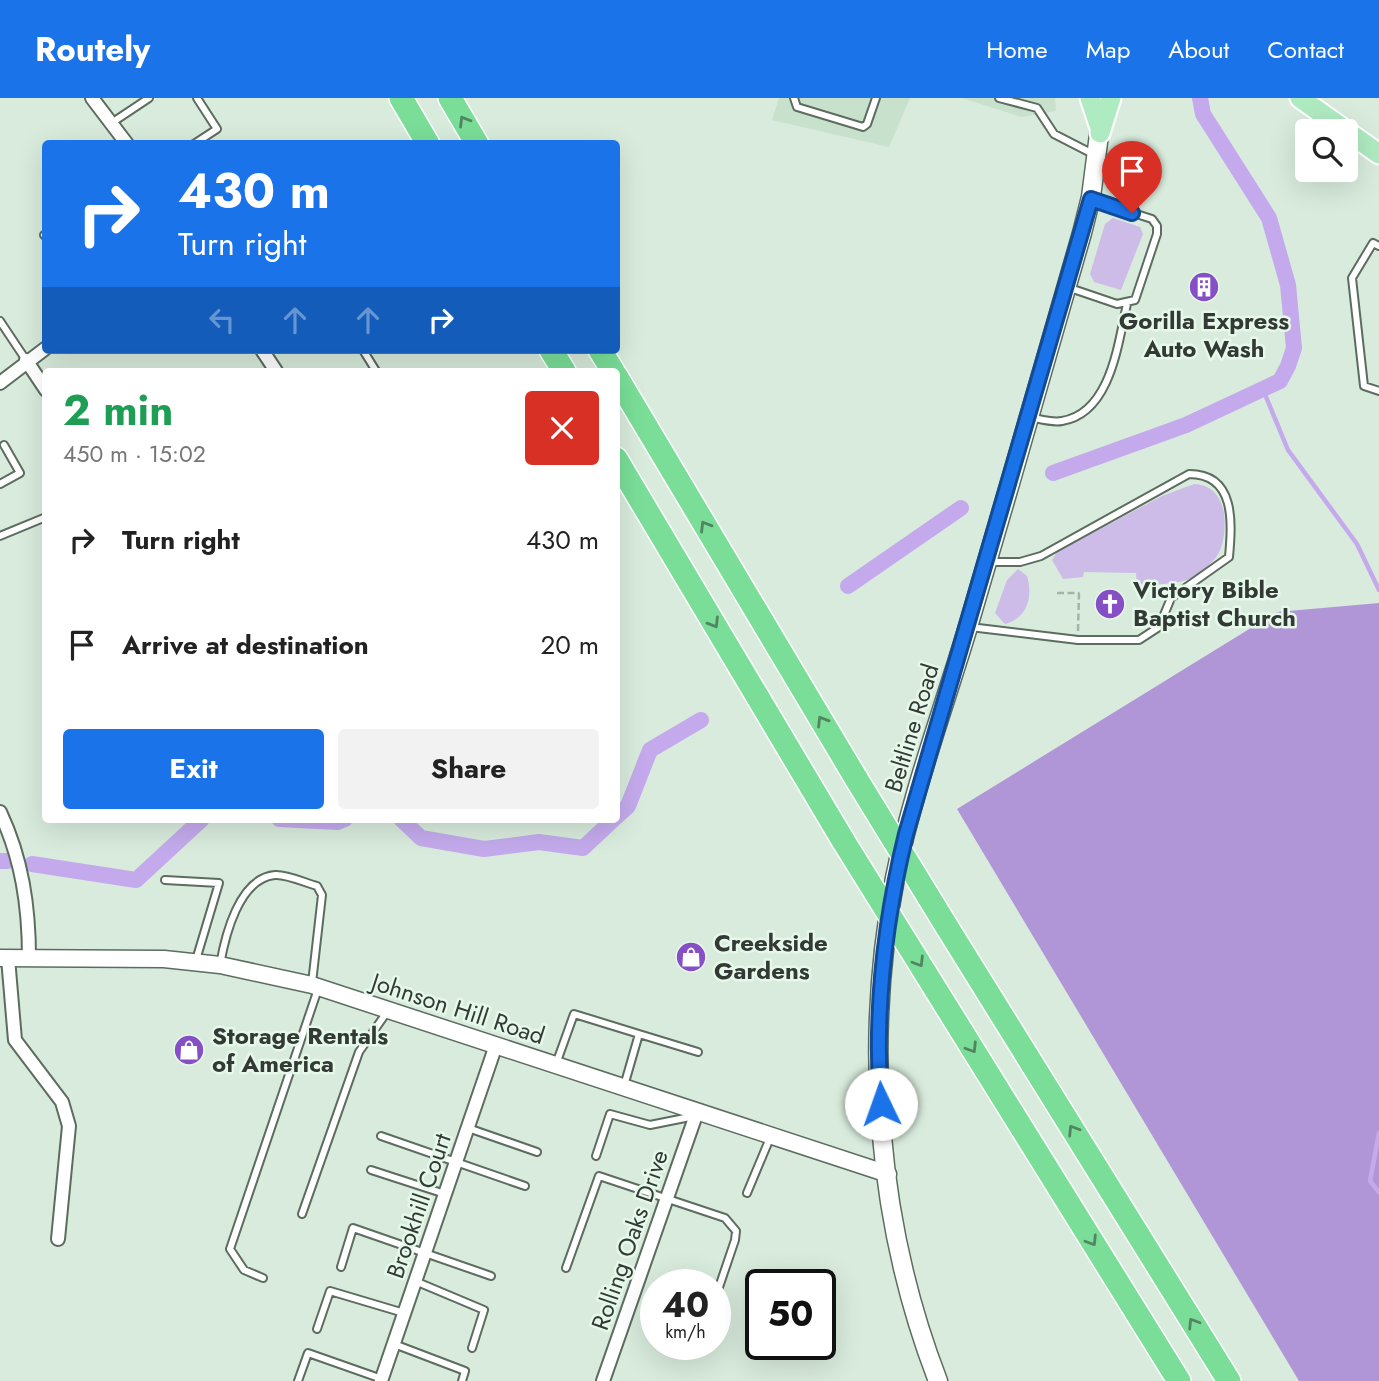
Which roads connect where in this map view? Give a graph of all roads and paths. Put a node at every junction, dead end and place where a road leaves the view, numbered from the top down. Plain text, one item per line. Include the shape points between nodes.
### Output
1 (92, 98) edge
2 (149, 98) edge
3 (197, 98) edge
4 (401, 98) edge
5 (450, 98) edge
6 (794, 98) edge
7 (876, 98) edge
8 (999, 98) edge
9 (1036, 98) edge
10 (1090, 98) edge
11 (1102, 98) edge
12 (1111, 98) edge
13 (1300, 98) edge
14 (1037, 108) junction
15 (113, 122) junction
16 (1100, 131) junction
17 (124, 140) edge
18 (200, 140) edge
19 (426, 140) edge
20 (475, 140) edge
21 (1379, 154) edge
22 (1097, 155) junction
23 (1091, 199) junction
24 (1379, 246) edge
25 (1066, 287) junction
26 (1128, 304) junction
27 (0, 321) edge
28 (42, 350) edge
29 (26, 360) junction
30 (0, 383) edge
31 (620, 383) edge
32 (42, 384) edge
33 (1379, 391) edge
34 (1029, 417) junction
35 (4, 445) dead end
36 (620, 466) edge
37 (0, 484) edge
38 (42, 519) edge
39 (0, 536) edge
40 (986, 562) junction
41 (1057, 593) dead end
42 (968, 626) junction
43 (1078, 640) junction
44 (0, 812) edge
45 (165, 880) dead end
46 (4, 958) edge
47 (29, 958) junction
48 (196, 962) junction
49 (220, 965) junction
50 (315, 986) junction
51 (389, 1010) junction
52 (639, 1034) junction
53 (496, 1045) junction
54 (698, 1052) dead end
55 (556, 1065) junction
56 (624, 1088) junction
57 (696, 1114) junction
58 (468, 1128) junction
59 (381, 1136) dead end
60 (771, 1136) junction
61 (537, 1152) dead end
62 (596, 1156) dead end
63 (456, 1162) junction
64 (371, 1170) dead end
65 (888, 1174) junction
66 (525, 1186) dead end
67 (747, 1193) dead end
68 (445, 1194) junction
69 (667, 1198) junction
70 (302, 1214) dead end
71 (58, 1239) dead end
72 (425, 1252) junction
73 (341, 1267) dead end
74 (566, 1268) dead end
75 (724, 1269) edge
76 (491, 1276) dead end
77 (263, 1278) dead end
78 (415, 1281) junction
79 (404, 1313) junction
80 (317, 1329) dead end
81 (394, 1345) junction
82 (472, 1348) dead end
83 (382, 1380) edge
84 (298, 1381) edge
85 (462, 1381) edge
86 (603, 1381) edge
87 (938, 1381) edge
88 (1179, 1381) edge
89 (1229, 1381) edge

1 - 15 street
2 - 15 lane
3 - 18 lane via 217,129
4 - 19 highway
20 -> 5 highway
6 - 7 lane via 797,107 863,127
8 - 14 lane
9 - 14 lane
10 - 16 main road
11 - 16 main road, Beltline Road
12 - 16 main road
13 - 21 main road
14 - 22 lane via 1054,134
15 - 17 street
16 - 22 main road, Beltline Road
22 - 23 main road, Beltline Road
23 - 25 main road, Beltline Road
23 - 26 lane via 1152,219 1157,226 1135,300
24 - 33 lane via 1373,243 1352,278 1364,386
25 - 26 lane
25 - 34 main road, Beltline Road
26 - 34 lane via 1100,396 1088,410 1058,422
27 - 29 lane
28 - 29 street
29 - 30 street
29 - 32 street
89 -> 31 highway, bridge via 857,780
34 - 40 main road, Beltline Road
35 - 37 lane via 20,472
36 -> 88 highway, bridge via 844,842
38 - 39 lane
40 - 42 main road, Beltline Road
40 - 43 lane via 1020,562 1041,556 1189,474 1204,474 1222,489 1230,504 1229,557 1171,598 1159,627 1139,640
41 - 43 path via 1081,593
42 - 43 lane
42 - 65 main road, Beltline Road via 906,834 884,938 877,1031
44 - 47 street via 21,870
45 - 48 lane via 219,883
46 - 47 street, Johnson Hill Road
46 - 71 street via 15,1040 62,1102 69,1126
47 - 48 street, Johnson Hill Road
48 - 49 street, Johnson Hill Road
49 - 50 street, Johnson Hill Road
49 - 50 lane via 225,940 247,892 259,879 276,874 317,886 322,895
50 - 51 street, Johnson Hill Road
50 - 77 lane via 230,1249 244,1270
51 - 53 street, Johnson Hill Road
51 - 70 lane via 359,1052
52 - 54 lane
52 - 55 lane via 574,1014
52 - 56 lane
53 - 55 street, Johnson Hill Road
53 - 58 street, Brookhill Court
55 - 56 street, Johnson Hill Road
56 - 57 street, Johnson Hill Road
57 - 60 street, Johnson Hill Road
57 - 62 lane via 650,1125 610,1114
57 - 69 street, Rolling Oaks Drive
58 - 61 lane
58 - 63 street, Brookhill Court
59 - 63 lane
60 - 65 street, Johnson Hill Road
60 - 67 lane
63 - 66 lane
63 - 68 street, Brookhill Court
64 - 68 lane
65 - 87 main road, Beltline Road via 907,1282
68 - 72 street, Brookhill Court
69 - 74 lane via 598,1175
69 - 75 lane via 725,1218 736,1231
69 - 86 street, Rolling Oaks Drive
72 - 73 lane via 353,1228
72 - 76 lane
72 - 78 street, Brookhill Court
78 - 79 street, Brookhill Court
78 - 82 lane via 484,1310
79 - 80 lane via 330,1291
79 - 81 street, Brookhill Court
81 - 83 street, Brookhill Court
81 - 85 lane via 465,1371
83 - 84 lane via 308,1353

